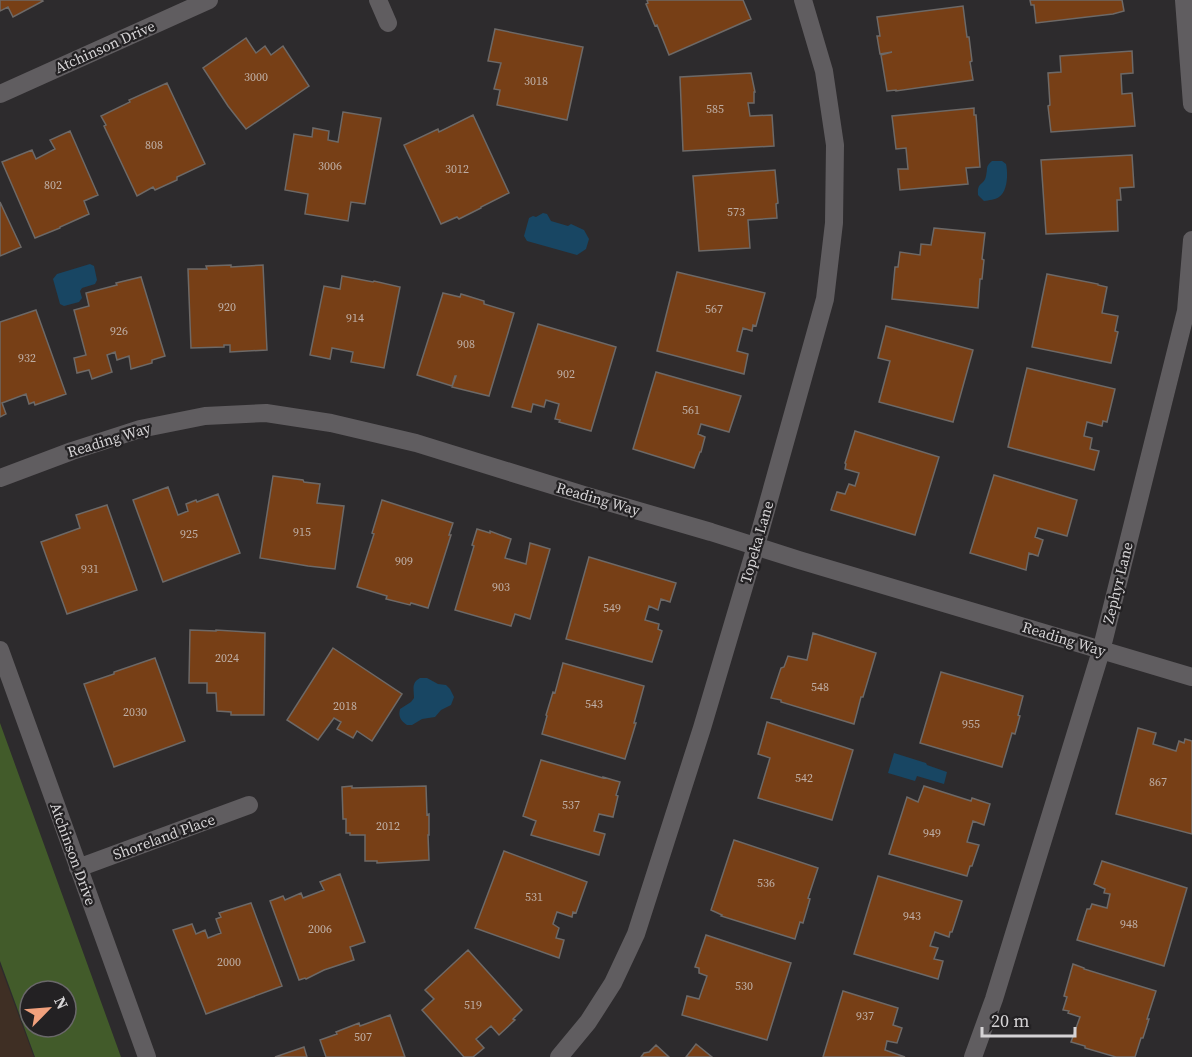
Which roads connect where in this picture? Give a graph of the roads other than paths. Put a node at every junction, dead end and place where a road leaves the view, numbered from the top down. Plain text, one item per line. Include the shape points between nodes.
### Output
1 (209, 0) edge
2 (378, 0) edge
3 (803, 0) edge
4 (1184, 0) edge
5 (388, 22) dead end
6 (0, 94) edge
7 (1192, 104) edge
8 (1192, 240) edge
9 (1189, 312) edge
10 (0, 478) edge
11 (756, 546) junction
12 (0, 650) edge
13 (1101, 651) junction
14 (1192, 677) edge
15 (249, 805) dead end
16 (78, 868) junction
17 (147, 1057) edge
18 (559, 1057) edge
19 (973, 1057) edge

1 - 6 street, Atchinson Drive
2 - 5 street
3 - 11 street, Topeka Lane via 824,71 835,146 834,222 825,299
4 - 7 street
8 - 9 street, Zephyr Lane
9 - 13 street, Zephyr Lane
10 - 11 street, Reading Way via 140,429 205,416 266,412 416,443
11 - 13 street, Reading Way
11 - 18 street, Topeka Lane via 636,934 613,983
12 - 16 street, Atchinson Drive
13 - 14 street, Reading Way
13 - 19 street, Zephyr Lane
15 - 16 street, Shoreland Place
16 - 17 street, Atchinson Drive

